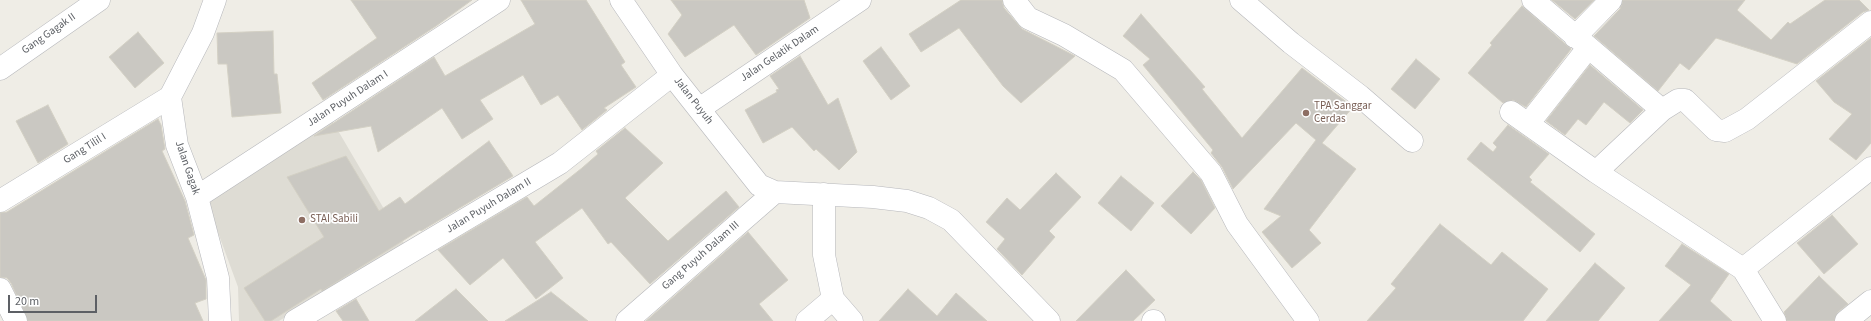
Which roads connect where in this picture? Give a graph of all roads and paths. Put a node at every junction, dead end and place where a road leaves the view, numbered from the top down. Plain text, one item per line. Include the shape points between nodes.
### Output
1 (99, 0) edge
2 (215, 0) edge
3 (499, 0) edge
4 (620, 0) edge
5 (860, 0) edge
6 (1014, 0) edge
7 (1241, 0) edge
8 (1533, 0) edge
9 (1611, 0) edge
10 (1871, 22) edge
11 (1581, 43) junction
12 (0, 69) edge
13 (672, 74) junction
14 (170, 97) junction
15 (699, 108) junction
16 (1662, 110) junction
17 (1511, 112) dead end
18 (1529, 123) junction
19 (1412, 141) dead end
20 (1871, 168) edge
21 (1596, 172) junction
22 (774, 192) junction
23 (824, 194) junction
24 (197, 197) junction
25 (0, 201) edge
26 (1743, 269) junction
27 (0, 289) edge
28 (833, 300) junction
29 (1871, 301) edge
30 (16, 321) edge
31 (220, 321) edge
32 (295, 321) edge
33 (627, 321) edge
34 (807, 321) edge
35 (852, 321) edge
36 (1049, 321) edge
37 (1308, 321) edge
38 (1776, 321) edge
39 (1846, 321) edge

1 - 12 street, Gang Gagak II
2 - 14 street via 203,33
3 - 24 street, Jalan Puyuh Dalam I
4 - 13 street, Jalan Puyuh
5 - 15 street, Jalan Gelatik Dalam
6 - 37 street via 1028,18 1064,35 1123,70 1211,173 1237,224
7 - 19 street
8 - 11 street
9 - 11 street
10 - 16 street via 1747,120 1725,131 1716,130 1685,100 1678,100
11 - 16 street
11 - 18 street
13 - 15 street, Jalan Puyuh
13 - 32 street, Jalan Puyuh Dalam II via 560,163
14 - 24 street, Jalan Gagak via 177,145
14 - 25 street, Gang Tilil I
15 - 22 street, Jalan Puyuh via 759,185
16 - 21 street
17 - 18 street
18 - 21 street
20 - 26 street
21 - 26 street
22 - 23 street
22 - 33 street, Gang Puyuh Dalam III
23 - 28 street via 824,255
23 - 36 street via 907,201 929,208 951,220
24 - 31 street, Jalan Gagak via 218,278
26 - 38 street
27 - 30 street
28 - 34 street
28 - 35 street
29 - 39 street

